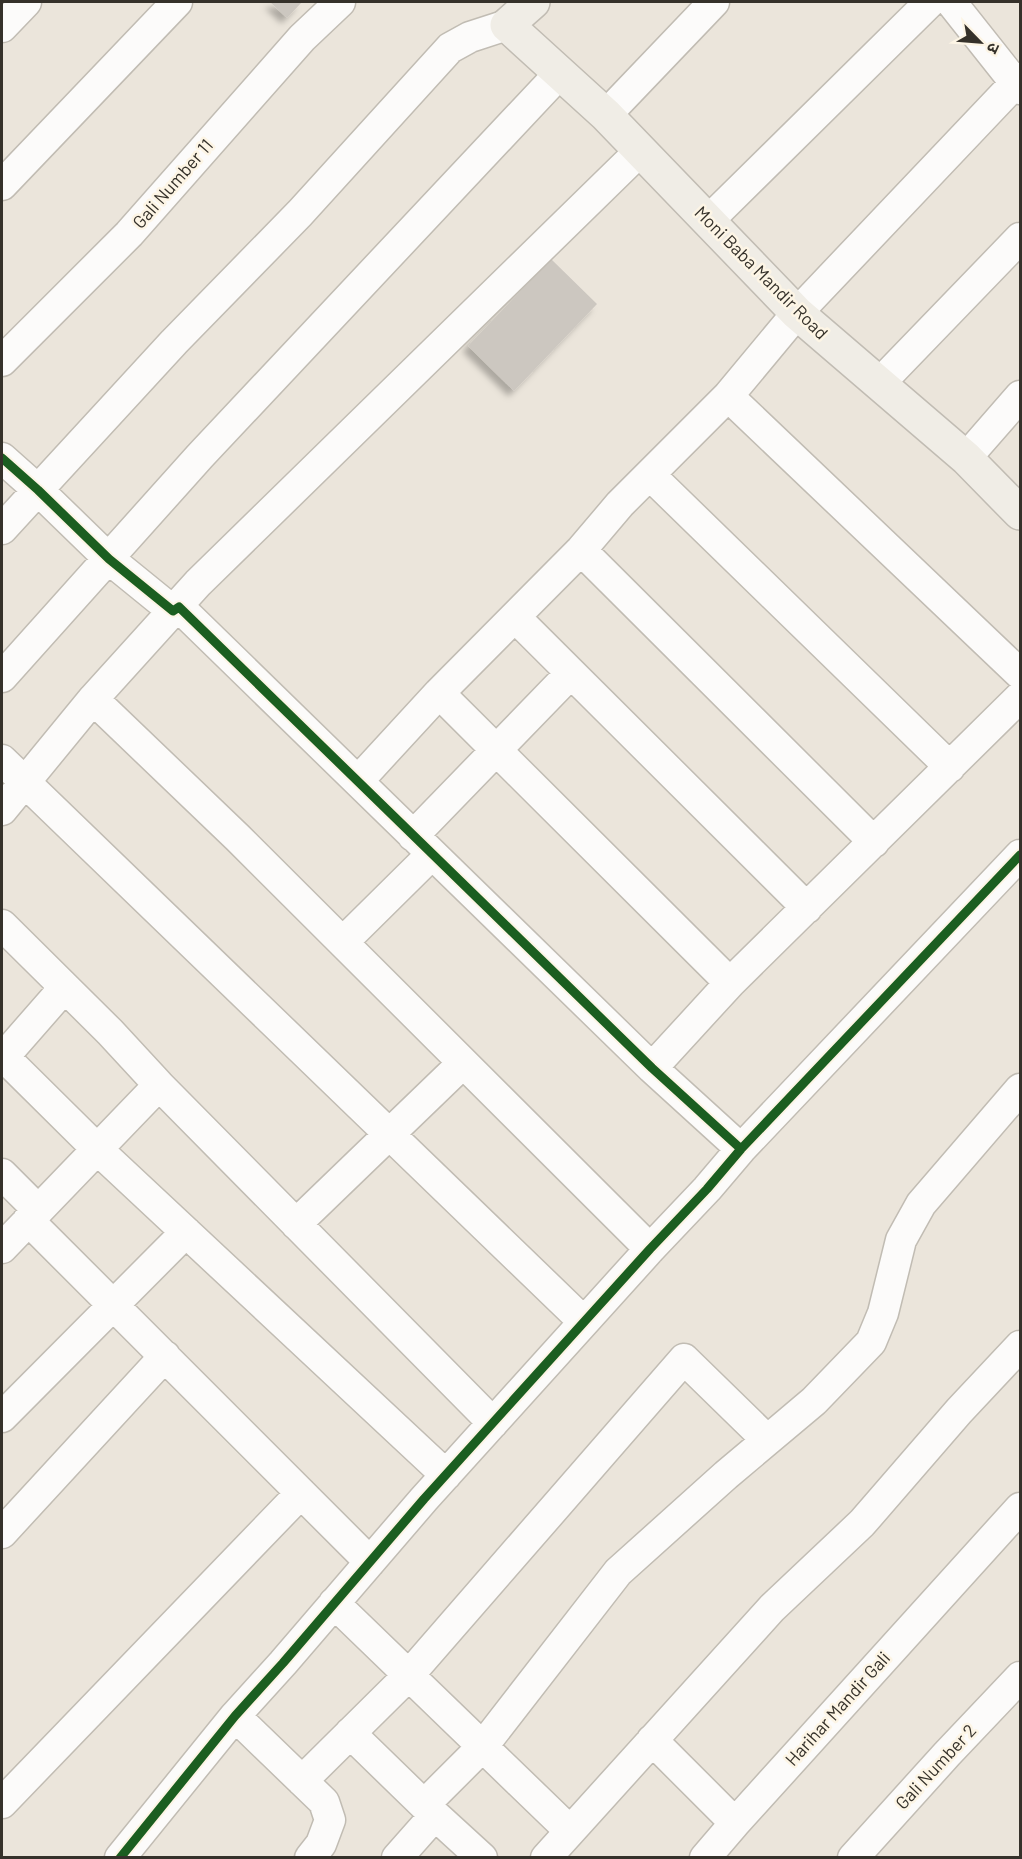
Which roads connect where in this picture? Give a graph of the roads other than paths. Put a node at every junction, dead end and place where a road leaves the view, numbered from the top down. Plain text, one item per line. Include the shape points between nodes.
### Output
1 (26, 2) edge
2 (177, 2) edge
3 (340, 2) edge
4 (533, 2) edge
5 (714, 2) edge
6 (930, 2) edge
7 (951, 2) edge
8 (507, 25) junction
9 (2, 27) edge
10 (560, 74) junction
11 (1018, 83) edge
12 (606, 115) junction
13 (641, 150) junction
14 (2, 185) edge
15 (708, 221) junction
16 (1020, 238) edge
17 (797, 313) junction
18 (2, 360) edge
19 (879, 384) junction
20 (728, 396) junction
21 (1020, 396) edge
22 (2, 458) edge
23 (966, 458) junction
24 (650, 475) junction
25 (38, 490) junction
26 (1020, 513) edge
27 (2, 530) edge
28 (581, 550) junction
29 (109, 559) junction
30 (173, 611) junction
31 (515, 617) junction
32 (571, 673) junction
33 (1020, 674) edge
34 (2, 677) edge
35 (439, 693) junction
36 (1020, 697) edge
37 (93, 699) junction
38 (495, 750) junction
39 (2, 760) edge
40 (950, 767) junction
41 (358, 781) junction
42 (24, 782) junction
43 (2, 810) edge
44 (874, 842) junction
45 (423, 845) junction
46 (1020, 855) edge
47 (807, 908) junction
48 (2, 925) edge
49 (343, 942) junction
50 (730, 984) junction
51 (64, 988) junction
52 (2, 1057) edge
53 (464, 1063) junction
54 (652, 1068) junction
55 (159, 1085) junction
56 (1020, 1089) edge
57 (389, 1134) junction
58 (97, 1149) junction
59 (741, 1149) junction
60 (2, 1174) edge
61 (33, 1215) junction
62 (296, 1224) junction
63 (186, 1232) junction
64 (2, 1248) edge
65 (650, 1249) junction
66 (113, 1304) junction
67 (584, 1322) junction
68 (1020, 1346) edge
69 (165, 1356) junction
70 (2, 1417) edge
71 (493, 1423) junction
72 (768, 1440) junction
73 (446, 1475) junction
74 (301, 1493) junction
75 (1020, 1508) edge
76 (2, 1533) edge
77 (370, 1562) junction
78 (333, 1604) junction
79 (409, 1675) junction
80 (1020, 1677) edge
81 (235, 1716) junction
82 (350, 1733) junction
83 (652, 1740) junction
84 (483, 1746) junction
85 (302, 1781) junction
86 (2, 1803) edge
87 (429, 1810) junction
88 (735, 1823) junction
89 (570, 1831) junction
90 (120, 1857) edge
91 (309, 1857) edge
92 (397, 1857) edge
93 (482, 1857) edge
94 (546, 1857) edge
95 (705, 1857) edge
96 (853, 1857) edge

1 - 9 street
2 - 14 street
3 - 18 street, Gali Number 11 via 302,38 129,234
4 - 8 street
5 - 12 street
6 - 15 street
7 - 11 street
8 - 10 street, Moni Baba Mandir Road
8 - 25 street via 450,48
10 - 12 street, Moni Baba Mandir Road
10 - 29 street via 255,397
11 - 17 street
12 - 13 street, Moni Baba Mandir Road
13 - 15 street, Moni Baba Mandir Road
13 - 30 street
15 - 17 street, Moni Baba Mandir Road
16 - 19 street
17 - 19 street, Moni Baba Mandir Road
17 - 20 street
19 - 23 street, Moni Baba Mandir Road
20 - 24 street
20 - 33 street
21 - 23 street
22 - 25 street
23 - 26 street, Moni Baba Mandir Road
24 - 28 street
24 - 40 street
25 - 27 street
25 - 29 street
28 - 31 street
28 - 44 street
29 - 30 street
29 - 34 street
30 - 37 street
30 - 41 street via 179,607
31 - 32 street
31 - 35 street
32 - 38 street
32 - 47 street
35 - 38 street
35 - 41 street
36 - 40 street
37 - 42 street
37 - 49 street
38 - 45 street
38 - 50 street
39 - 42 street
40 - 44 street
41 - 45 street
42 - 43 street
42 - 57 street
44 - 47 street
45 - 49 street
45 - 54 street
46 - 59 street
47 - 50 street
48 - 51 street
49 - 53 street
50 - 54 street
51 - 52 street
51 - 55 street
52 - 58 street
53 - 57 street
53 - 65 street
54 - 59 street
55 - 58 street
55 - 62 street
56 - 72 street via 921,1204 901,1240 883,1313 870,1342 814,1401
57 - 62 street
57 - 67 street
58 - 61 street
58 - 63 street
59 - 65 street
60 - 61 street
61 - 64 street
61 - 66 street
62 - 71 street
63 - 66 street
63 - 73 street
65 - 67 street
66 - 69 street
66 - 70 street
67 - 71 street
68 - 83 street via 862,1523 772,1608
69 - 74 street
69 - 76 street
71 - 73 street
72 - 79 street via 684,1359
72 - 84 street via 618,1572
73 - 77 street
74 - 77 street
74 - 86 street
75 - 88 street, Harihar Mandir Gali
77 - 78 street
78 - 79 street
78 - 81 street
79 - 82 street
79 - 84 street
80 - 96 street, Gali Number 2
81 - 85 street
81 - 90 street
82 - 85 street
82 - 87 street
83 - 88 street
83 - 89 street
84 - 87 street
84 - 89 street
85 - 91 street via 324,1802 330,1820 321,1844
87 - 92 street
87 - 93 street
88 - 95 street, Harihar Mandir Gali
89 - 94 street

